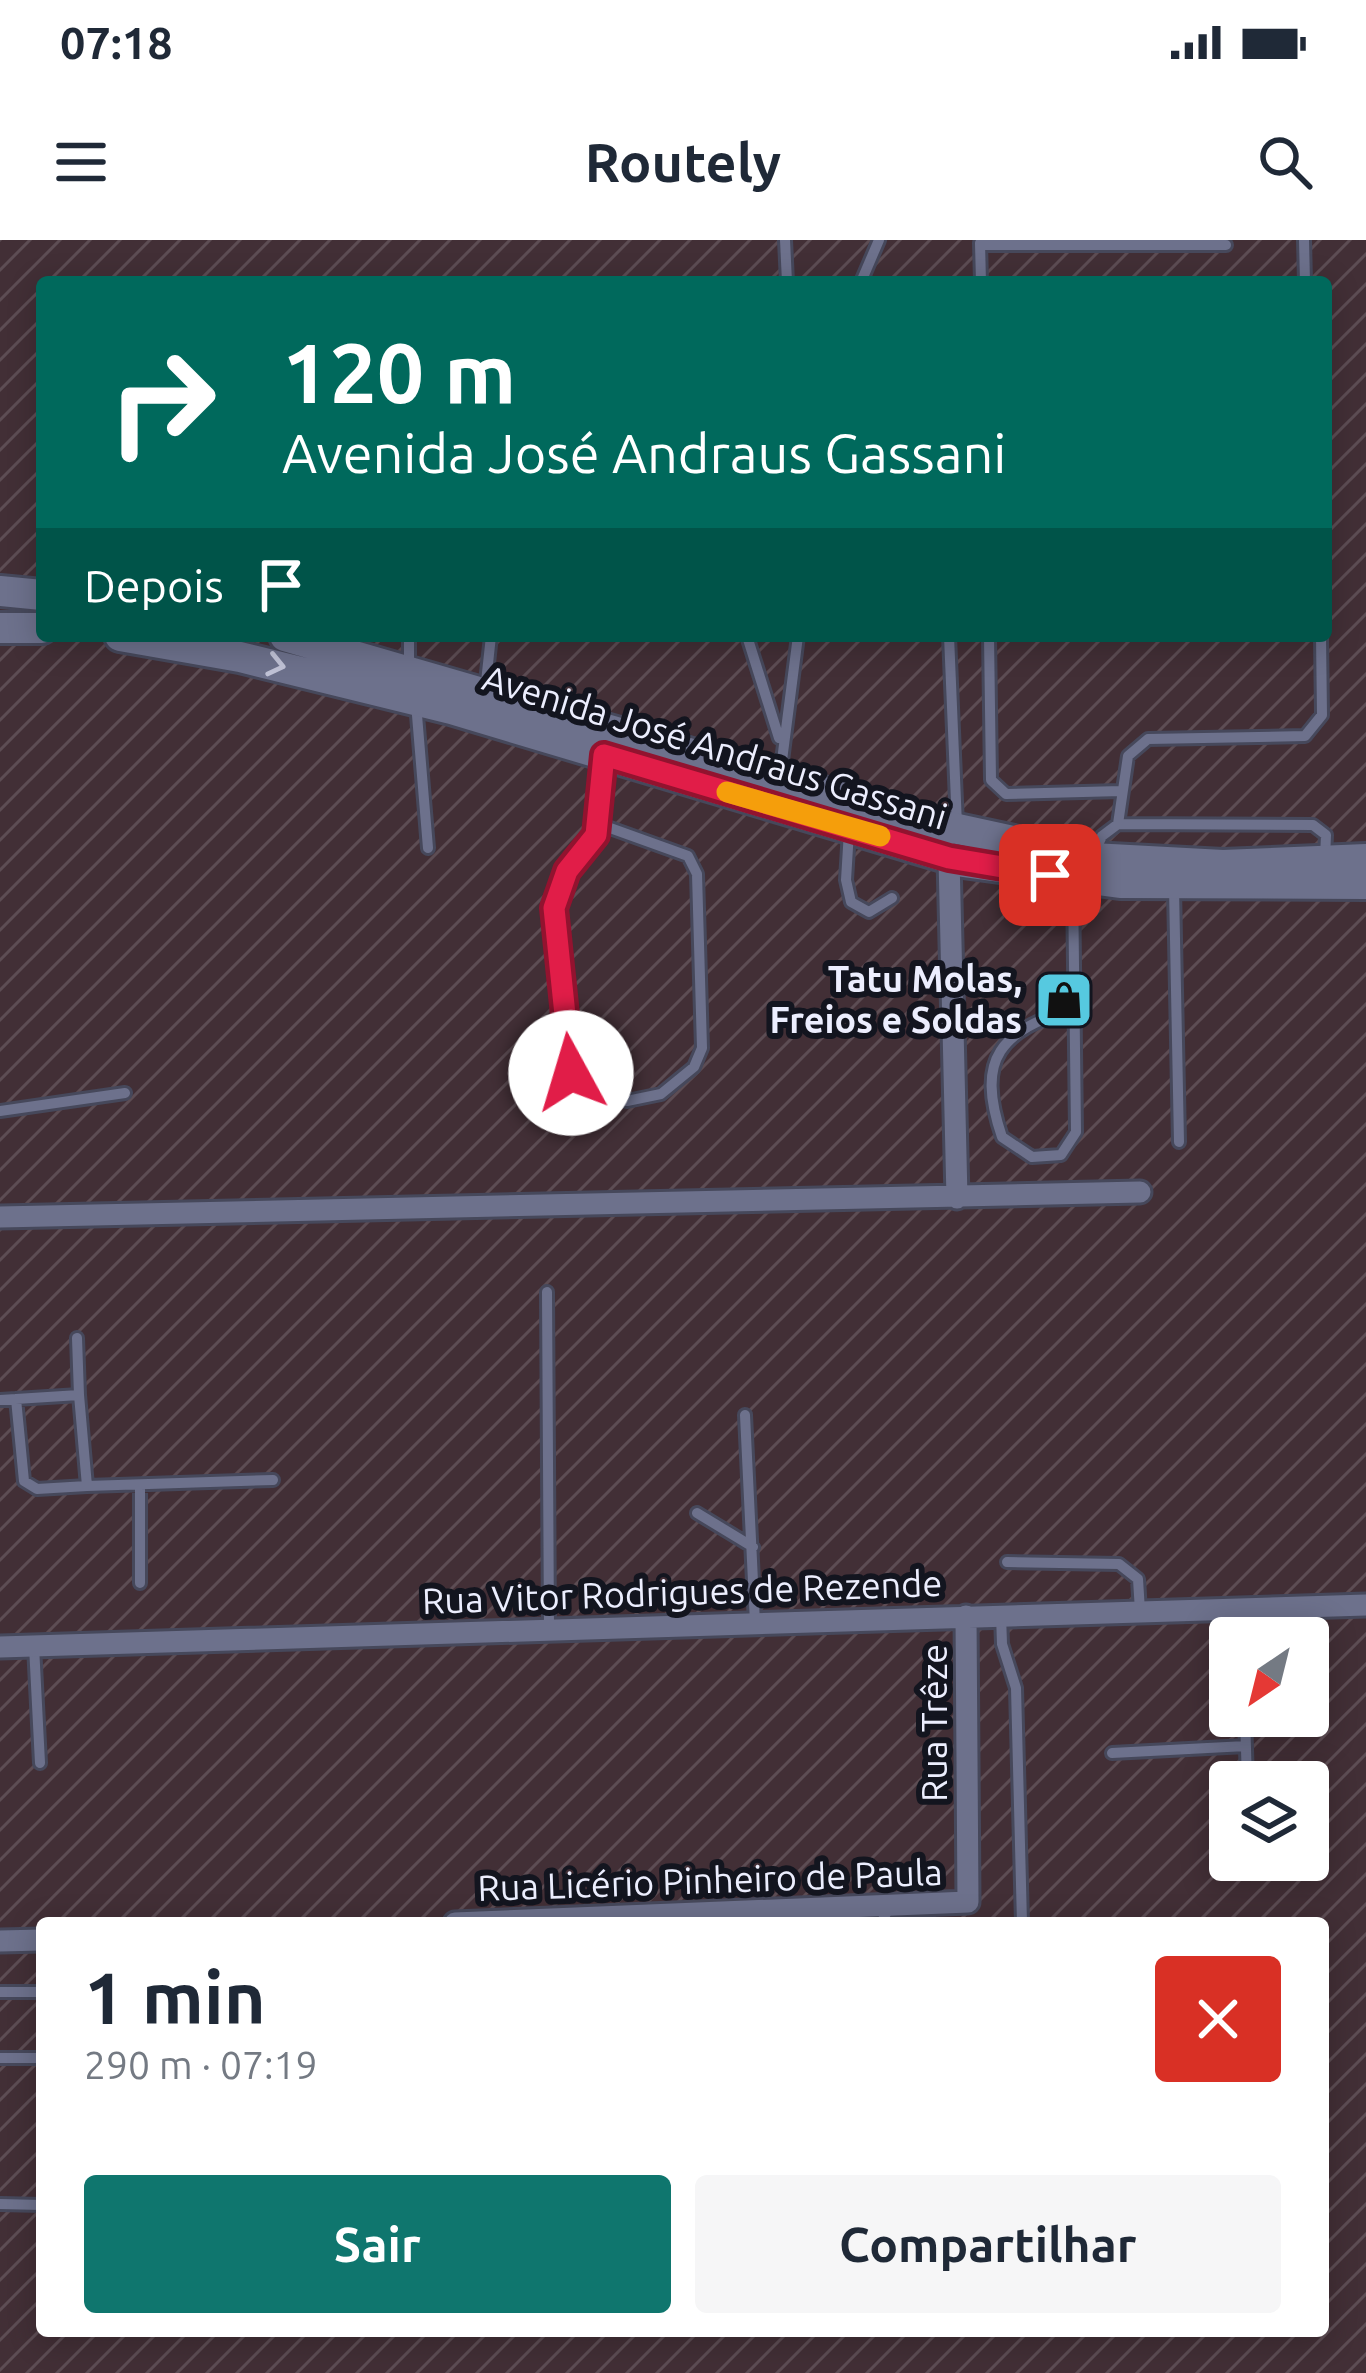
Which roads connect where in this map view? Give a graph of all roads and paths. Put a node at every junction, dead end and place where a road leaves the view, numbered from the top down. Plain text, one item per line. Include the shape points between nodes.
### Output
1 (785, 240) edge
2 (879, 240) edge
3 (1304, 240) edge
4 (980, 243) edge
5 (1226, 245) dead end
6 (787, 276) edge
7 (864, 276) edge
8 (981, 276) edge
9 (1305, 276) edge
10 (0, 591) edge
11 (36, 594) edge
12 (0, 628) edge
13 (36, 628) edge
14 (182, 642) edge
15 (300, 642) edge
16 (410, 642) edge
17 (488, 642) edge
18 (749, 642) edge
19 (797, 642) edge
20 (950, 642) edge
21 (989, 642) edge
22 (1321, 642) edge
23 (412, 686) junction
24 (465, 696) junction
25 (780, 741) junction
26 (604, 755) junction
27 (764, 784) junction
28 (1121, 791) junction
29 (599, 824) junction
30 (1118, 824) junction
31 (850, 827) junction
32 (953, 843) junction
33 (428, 848) dead end
34 (1366, 859) edge
35 (1082, 868) junction
36 (1324, 873) junction
37 (1174, 884) junction
38 (1366, 884) edge
39 (892, 898) dead end
40 (1074, 1008) junction
41 (125, 1093) dead end
42 (0, 1111) edge
43 (1178, 1142) dead end
44 (1140, 1192) dead end
45 (957, 1198) junction
46 (0, 1217) edge
47 (547, 1292) dead end
48 (77, 1338) dead end
49 (79, 1395) junction
50 (16, 1399) junction
51 (0, 1400) edge
52 (745, 1415) dead end
53 (273, 1480) dead end
54 (140, 1484) junction
55 (87, 1486) junction
56 (697, 1513) dead end
57 (753, 1547) junction
58 (1007, 1562) dead end
59 (140, 1582) dead end
60 (1366, 1605) edge
61 (1243, 1609) junction
62 (1140, 1611) junction
63 (1001, 1615) junction
64 (966, 1616) junction
65 (1243, 1617) edge
66 (755, 1623) junction
67 (548, 1629) junction
68 (34, 1646) junction
69 (0, 1647) edge
70 (1246, 1737) edge
71 (1246, 1746) junction
72 (1112, 1753) dead end
73 (1246, 1761) edge
74 (40, 1763) dead end
75 (968, 1902) joint
76 (886, 1914) edge
77 (742, 1917) edge
78 (1022, 1917) edge
79 (36, 1940) edge
80 (0, 1941) edge
81 (0, 1992) edge
82 (36, 1992) edge
83 (0, 2058) edge
84 (36, 2058) edge
85 (0, 2204) edge
86 (36, 2206) edge

1 - 6 lane
2 - 7 lane
3 - 9 lane
4 - 5 lane
4 - 8 lane
10 - 11 main road
12 - 13 main road
14 -> 23 main road, Avenida José Andraus Gassani
15 - 23 main road, Avenida José Andraus Gassani
16 - 23 lane
17 - 24 lane
18 - 25 lane
19 - 25 lane
20 - 32 lane
21 - 28 lane via 991,780 1006,794
22 - 28 lane via 1322,715 1305,736 1148,739 1128,755
23 - 24 main road, Avenida José Andraus Gassani
23 - 33 lane
24 - 26 main road, Avenida José Andraus Gassani
24 - 27 main road, Avenida José Andraus Gassani
25 - 27 lane
26 - 27 main road, Avenida José Andraus Gassani
26 - 29 lane
27 - 31 main road, Avenida José Andraus Gassani
27 - 32 main road, Avenida José Andraus Gassani
28 - 30 lane
29 - 29 lane via 559,887 556,931 571,1073 590,1094 627,1101 678,1085 702,1048 697,874 688,856
30 - 35 lane
30 - 36 lane via 1313,825 1326,835
31 - 32 main road, Avenida José Andraus Gassani
31 - 39 lane via 851,902 869,912
32 - 35 main road, Avenida José Andraus Gassani
32 - 45 street
34 - 36 main road, Avenida José Andraus Gassani
35 - 36 main road, Avenida José Andraus Gassani
35 - 37 main road, Avenida José Andraus Gassani
35 - 40 lane
36 - 37 main road, Avenida José Andraus Gassani
36 - 38 main road, Avenida José Andraus Gassani
37 - 43 lane
40 - 40 lane via 1076,1132 1061,1155 1032,1157 1002,1137 994,1061 1009,1035
41 - 42 lane
44 - 45 street
45 - 46 street
47 - 67 lane
48 - 49 lane
49 - 50 lane
49 - 55 lane
50 - 51 lane
50 - 55 lane via 24,1481 37,1489
52 - 57 lane
53 - 54 lane
54 - 55 lane
54 - 59 lane
56 - 57 lane
57 - 66 lane
58 - 62 lane via 1119,1564 1138,1579
60 - 61 street, Rua Vitor Rodrigues de Rezende
61 - 62 street, Rua Vitor Rodrigues de Rezende
61 - 65 lane
62 - 63 street, Rua Vitor Rodrigues de Rezende
63 - 64 street, Rua Vitor Rodrigues de Rezende
63 - 78 lane via 1016,1688
64 - 66 street, Rua Vitor Rodrigues de Rezende
64 - 75 street, Rua Trêze
66 - 67 street, Rua Vitor Rodrigues de Rezende
67 - 68 street, Rua Vitor Rodrigues de Rezende
68 - 69 street, Rua Vitor Rodrigues de Rezende
68 - 74 lane
70 - 71 lane
71 - 72 lane
71 - 73 lane
75 - 76 street, Rua Licério Pinheiro de Paula
76 - 77 street, Rua Licério Pinheiro de Paula
79 - 80 street
81 - 82 lane
83 - 84 lane
85 - 86 lane

